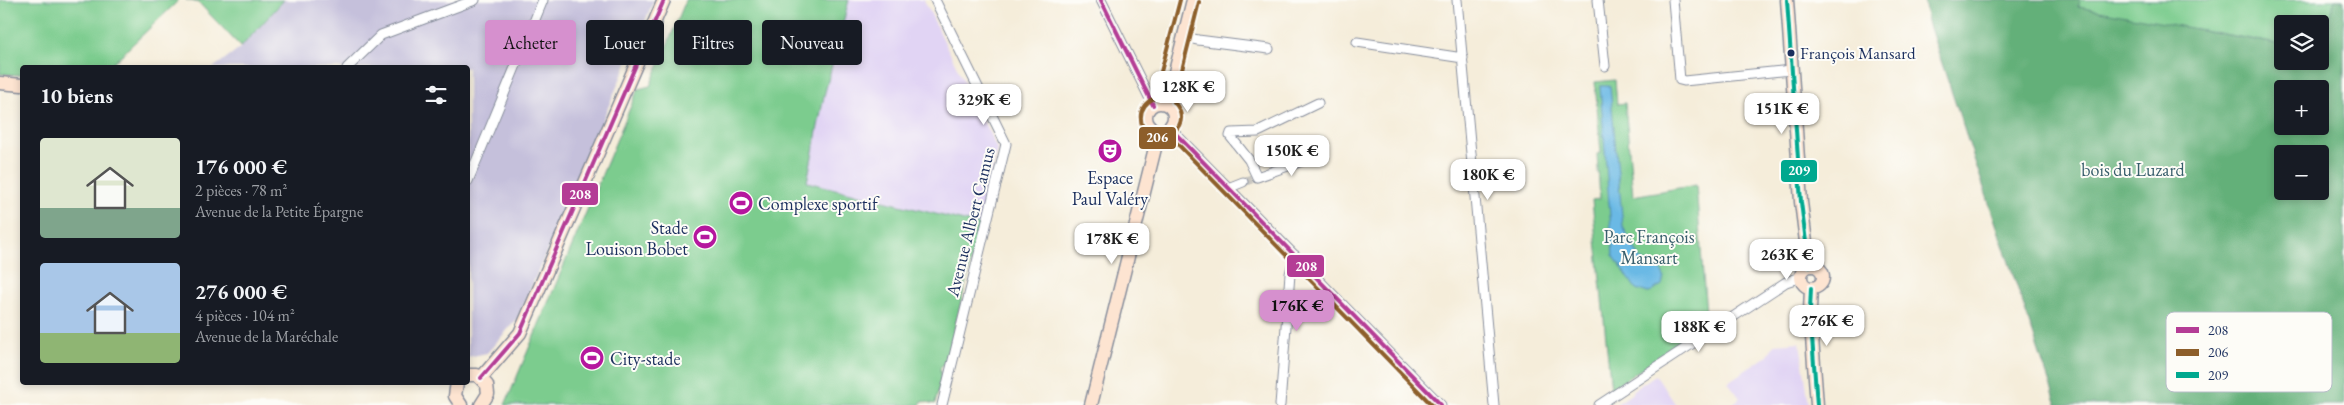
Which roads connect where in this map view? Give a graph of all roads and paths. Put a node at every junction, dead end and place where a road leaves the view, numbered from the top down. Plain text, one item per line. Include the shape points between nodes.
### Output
1 (543, 0) edge
2 (664, 0) edge
3 (935, 0) edge
4 (1101, 0) edge
5 (1186, 0) edge
6 (1193, 0) edge
7 (1457, 0) edge
8 (1598, 0) edge
9 (1673, 0) edge
10 (1786, 0) edge
11 (470, 1) edge
12 (1184, 36) junction
13 (1357, 42) dead end
14 (1269, 49) dead end
15 (1463, 58) junction
16 (350, 65) edge
17 (1605, 66) dead end
18 (1791, 70) junction
19 (0, 83) edge
20 (20, 85) edge
21 (1318, 103) dead end
22 (1160, 104) junction
23 (1165, 130) junction
24 (1319, 155) dead end
25 (470, 175) edge
26 (1243, 182) tunnel mouth
27 (1228, 188) junction
28 (1295, 255) junction
29 (1805, 272) junction
30 (1812, 288) junction
31 (470, 375) edge
32 (482, 378) junction
33 (457, 385) edge
34 (486, 403) edge
35 (461, 405) edge
36 (942, 405) edge
37 (1091, 405) edge
38 (1280, 405) edge
39 (1441, 405) edge
40 (1494, 405) edge
41 (1599, 405) edge
42 (1817, 405) edge

1 - 25 street
2 - 32 street via 520,332
3 - 36 street, Avenue Albert Camus via 1006,144
4 - 22 street
5 - 22 street
6 - 12 street
7 - 15 street
8 - 17 street
9 - 18 street via 1680,80
10 - 18 street
11 - 16 street via 381,35
12 - 14 street
12 - 22 street
13 - 15 street
15 - 40 street
18 - 29 street
19 - 20 street
21 - 24 street via 1258,132 1236,132 1230,136 1249,160 1257,177
22 - 23 street via 1175,115
22 - 23 street via 1147,112 1146,121 1151,128
23 - 27 street
23 - 37 street
26 - 27 street
27 - 28 street
28 - 38 street via 1290,274
28 - 39 street
29 - 30 street via 1803,284
29 - 30 street via 1817,267 1823,275 1821,285
29 - 41 street
30 - 42 street via 1810,310
31 - 32 street
32 - 34 street via 487,385
33 - 35 street via 455,396

